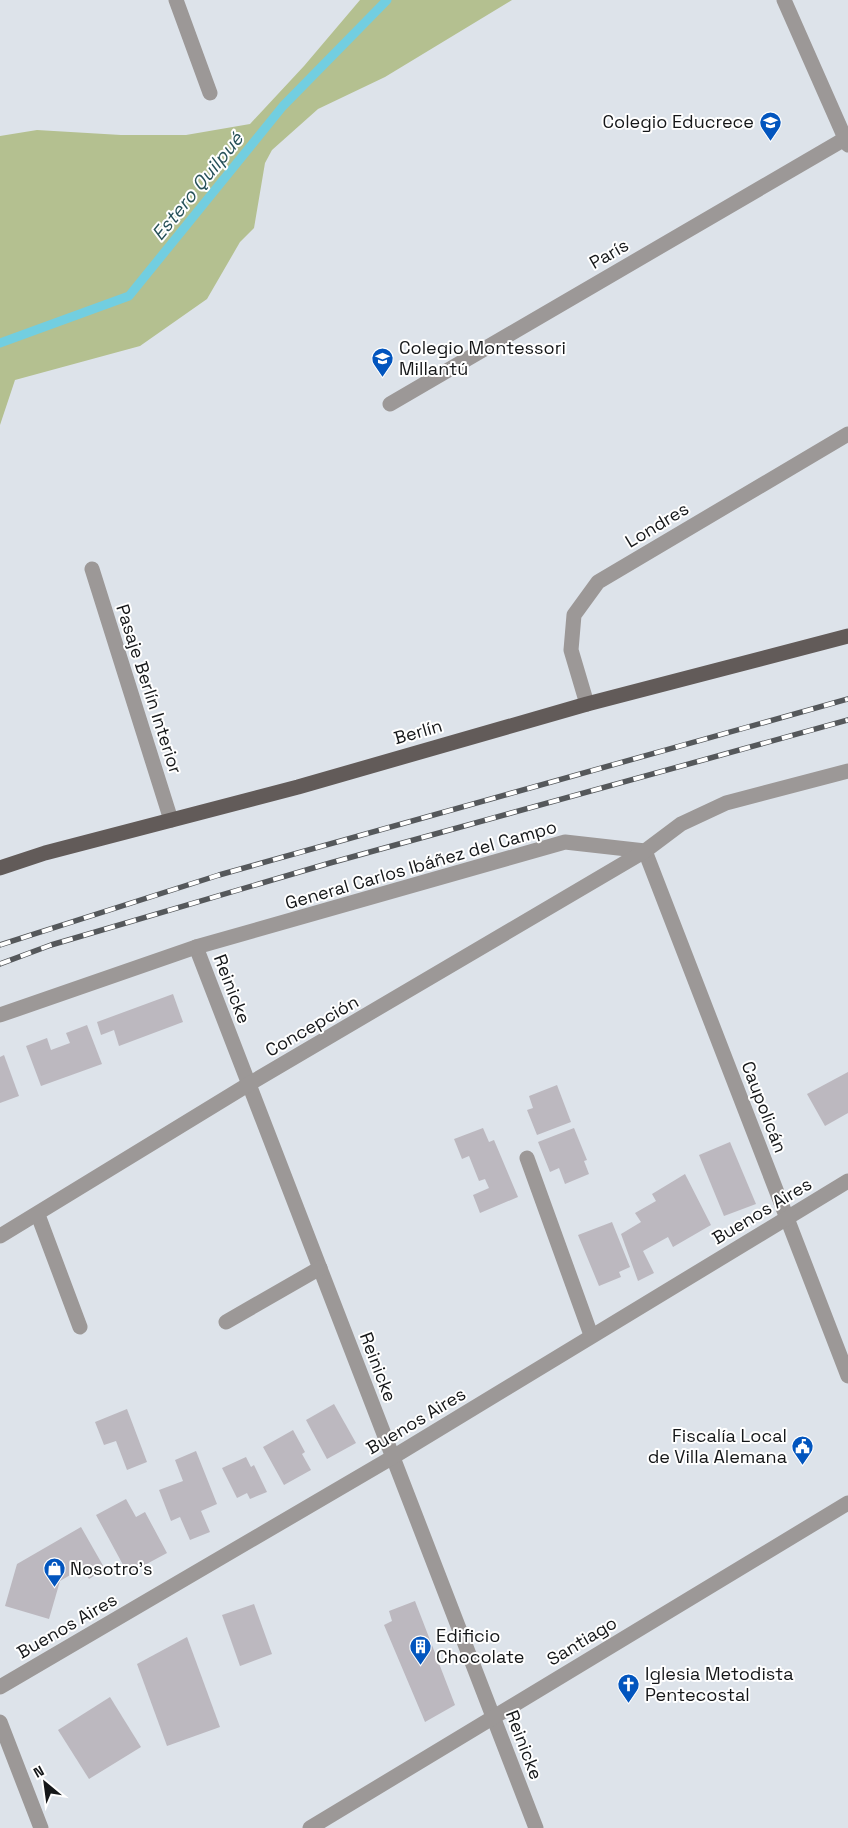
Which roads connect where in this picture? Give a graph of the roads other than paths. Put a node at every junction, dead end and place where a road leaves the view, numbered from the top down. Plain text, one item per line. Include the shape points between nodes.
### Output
1 (176, 0) edge
2 (784, 0) edge
3 (210, 93) dead end
4 (847, 140) edge
5 (390, 404) dead end
6 (848, 434) edge
7 (92, 569) dead end
8 (848, 636) edge
9 (587, 704) junction
10 (848, 771) edge
11 (171, 820) junction
12 (645, 851) junction
13 (0, 868) edge
14 (196, 947) junction
15 (0, 1015) edge
16 (249, 1084) junction
17 (527, 1158) dead end
18 (848, 1181) edge
19 (38, 1215) junction
20 (786, 1218) junction
21 (0, 1236) edge
22 (320, 1268) junction
23 (226, 1322) dead end
24 (80, 1327) dead end
25 (591, 1335) junction
26 (848, 1376) edge
27 (393, 1457) junction
28 (848, 1503) edge
29 (0, 1688) edge
30 (493, 1717) junction
31 (0, 1722) edge
32 (41, 1828) edge
33 (310, 1828) edge
34 (536, 1828) edge

1 - 3 street
2 - 4 street
4 - 5 street, París
6 - 9 street, Londres via 598,582 574,615 571,650
7 - 11 street, Pasaje Berlín Interior
8 - 9 main road, Berlín
9 - 11 main road, Berlín
10 - 12 street via 726,803 681,824
11 - 13 main road, Berlín
12 - 14 street, General Carlos Ibáñez del Campo via 565,842
12 - 16 street, Concepción
12 - 20 street, Caupolicán
14 - 15 street, General Carlos Ibáñez del Campo
14 - 16 street, Reinicke
16 - 19 street, Concepción
16 - 22 street, Reinicke
17 - 25 street
18 - 20 street, Buenos Aires
19 - 21 street, Concepción
19 - 24 street
20 - 25 street, Buenos Aires
20 - 26 street, Caupolicán
22 - 23 street
22 - 27 street, Reinicke
25 - 27 street, Buenos Aires
27 - 29 street, Buenos Aires
27 - 30 street, Reinicke
28 - 30 street, Santiago
30 - 33 street, Santiago
30 - 34 street, Reinicke
31 - 32 street

